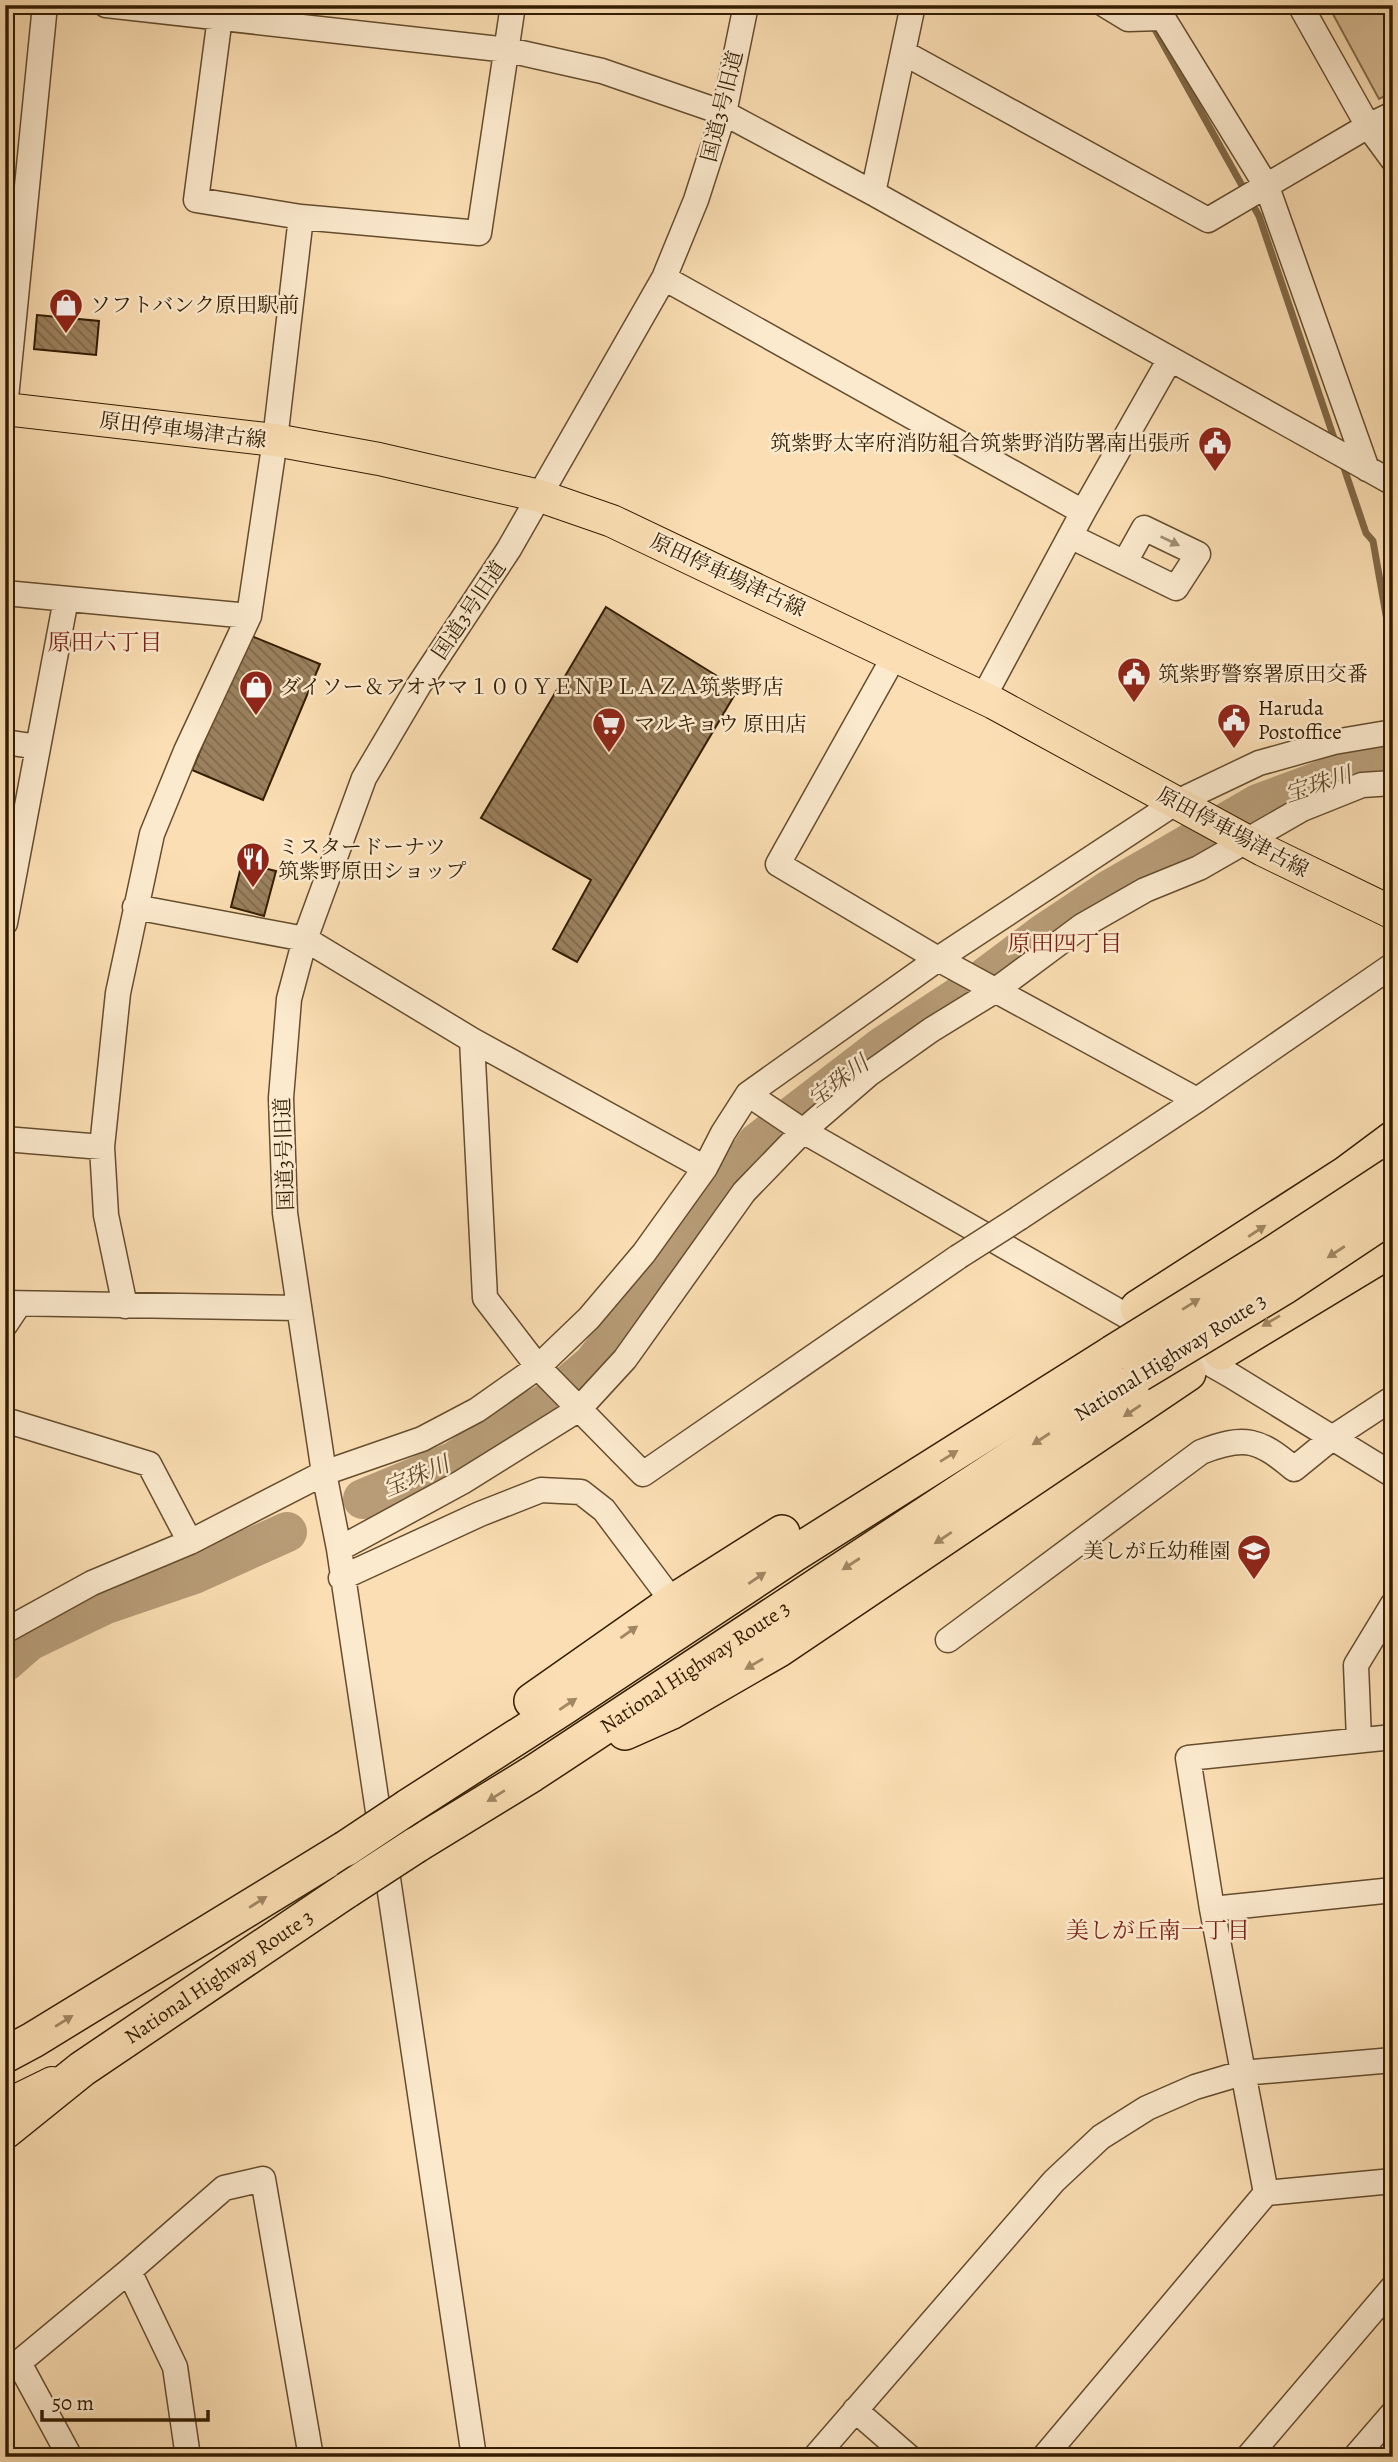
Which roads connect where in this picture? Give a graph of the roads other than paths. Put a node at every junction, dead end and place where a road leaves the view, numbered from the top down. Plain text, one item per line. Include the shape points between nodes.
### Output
1 (45, 5) edge
2 (106, 5) edge
3 (513, 5) edge
4 (746, 5) edge
5 (913, 5) edge
6 (1105, 5) edge
7 (1300, 5) edge
8 (1158, 12) edge
9 (220, 17) junction
10 (508, 50) junction
11 (904, 53) junction
12 (724, 113) junction
13 (1393, 114) edge
14 (1368, 126) junction
15 (1393, 160) edge
16 (1267, 187) junction
17 (873, 193) junction
18 (300, 217) junction
19 (664, 278) junction
20 (1170, 359) junction
21 (5, 408) edge
22 (275, 440) junction
23 (1367, 469) junction
24 (1393, 483) edge
25 (540, 496) junction
26 (1083, 512) junction
27 (1070, 536) junction
28 (1125, 562) dead end
29 (5, 593) edge
30 (66, 599) junction
31 (248, 616) junction
32 (895, 654) junction
33 (983, 698) junction
34 (1393, 733) edge
35 (5, 743) edge
36 (38, 747) junction
37 (1393, 783) edge
38 (1175, 803) junction
39 (1247, 841) junction
40 (135, 906) junction
41 (1393, 913) edge
42 (5, 923) edge
43 (304, 939) junction
44 (938, 959) junction
45 (1393, 965) edge
46 (996, 990) junction
47 (472, 1040) junction
48 (747, 1094) junction
49 (1197, 1100) junction
50 (803, 1131) junction
51 (5, 1139) edge
52 (1393, 1139) edge
53 (102, 1147) junction
54 (705, 1168) junction
55 (1393, 1175) edge
56 (1393, 1214) edge
57 (1393, 1248) edge
58 (12, 1304) edge
59 (125, 1306) junction
60 (299, 1308) junction
61 (5, 1325) edge
62 (1118, 1353) junction
63 (538, 1367) junction
64 (1393, 1398) edge
65 (579, 1409) junction
66 (5, 1420) edge
67 (1332, 1438) junction
68 (324, 1473) junction
69 (1393, 1475) edge
70 (190, 1542) junction
71 (339, 1549) junction
72 (341, 1578) junction
73 (673, 1602) junction
74 (1393, 1604) edge
75 (5, 1631) edge
76 (948, 1640) dead end
77 (1393, 1737) edge
78 (1359, 1740) junction
79 (532, 1773) junction
80 (446, 1784) junction
81 (1393, 1890) edge
82 (1212, 1909) junction
83 (15, 2052) edge
84 (1393, 2060) edge
85 (82, 2069) junction
86 (1242, 2073) junction
87 (5, 2106) edge
88 (5, 2130) edge
89 (1393, 2181) edge
90 (1266, 2193) junction
91 (129, 2271) junction
92 (1393, 2287) edge
93 (12, 2369) edge
94 (855, 2410) junction
95 (1393, 2413) edge
96 (70, 2457) edge
97 (188, 2457) edge
98 (311, 2457) edge
99 (474, 2457) edge
100 (815, 2457) edge
101 (909, 2457) edge
102 (1044, 2457) edge
103 (1248, 2457) edge
104 (1355, 2457) edge

1 - 21 street
2 - 9 street
3 - 10 street
4 - 12 street, 国道3号旧道
5 - 11 street
6 - 8 street via 1128,19
7 - 14 street
8 - 16 street
9 - 10 street
9 - 18 street via 197,200
10 - 12 street via 602,71
10 - 18 street via 480,233
11 - 16 street via 1208,220
11 - 17 street
12 - 17 street
12 - 19 street, 国道3号旧道
13 - 14 street
14 - 15 street
14 - 16 street
16 - 23 street
17 - 20 street
18 - 22 street
19 - 25 street, 国道3号旧道
19 - 26 street
20 - 23 street
20 - 26 street
21 - 22 main road, 原田停車場津古線
22 - 25 main road, 原田停車場津古線
22 - 31 street
23 - 24 street
25 - 32 main road, 原田停車場津古線 via 612,521
25 - 43 street, 国道3号旧道 via 365,778
26 - 27 street
27 - 28 street
27 - 33 street
29 - 30 street
30 - 31 street
30 - 36 street
31 - 40 street via 152,834
32 - 33 main road, 原田停車場津古線
32 - 44 street via 778,864
33 - 38 main road, 原田停車場津古線
34 - 38 street via 1334,741 1259,764
35 - 36 street
36 - 42 street
37 - 39 street via 1362,785 1302,809
38 - 39 main road, 原田停車場津古線
38 - 44 street
39 - 41 main road, 原田停車場津古線
39 - 46 street via 1082,926
40 - 43 street
40 - 53 street via 118,993
43 - 47 street
43 - 60 street, 国道3号旧道 via 289,999 281,1098 285,1213
44 - 46 street
44 - 48 street
45 - 49 street
46 - 49 street
46 - 50 street via 869,1074
47 - 54 street
47 - 63 street via 485,1298
48 - 50 street
48 - 54 street
49 - 65 street, bridge via 958,1257 643,1474
50 - 65 street via 744,1192 625,1359
50 - 67 street
51 - 53 street
62 -> 52 highway via 1138,1308
53 - 59 street via 106,1215
54 - 63 street via 644,1253 589,1318
62 -> 55 highway, National Highway Route 3, bridge
56 -> 62 highway, National Highway Route 3, bridge via 1285,1286
57 -> 79 highway via 1188,1373 779,1649 670,1712
58 - 59 street
58 - 61 street
59 - 60 street
60 - 68 street, 国道3号旧道
62 - 73 highway
62 -> 79 highway, National Highway Route 3
80 -> 62 highway, National Highway Route 3 via 794,1553
63 - 65 street
63 - 68 street via 477,1409 422,1439
64 - 67 street
65 - 71 street via 462,1482
66 - 70 street via 149,1464
67 - 69 street
67 - 76 street via 1294,1469 1272,1450 1249,1442 1227,1442 1201,1452
68 - 70 street
68 - 71 street, 国道3号旧道
70 - 75 street via 92,1583
71 - 72 street, 国道3号旧道
72 - 73 street via 541,1490 581,1492 604,1510
72 - 99 street, 国道3号旧道
80 -> 73 highway via 471,1748
74 - 78 street via 1356,1665
77 - 78 street
78 - 82 street via 1188,1758
79 -> 85 highway, National Highway Route 3, bridge via 347,1890
83 -> 80 highway, National Highway Route 3, bridge
81 - 82 street
82 - 86 street
84 - 86 street
85 - 87 main road
85 - 88 highway, National Highway Route 3
86 - 90 street
86 - 94 street via 1147,2108 1072,2161
89 - 90 street
90 - 102 street
91 - 93 street
91 - 97 street via 175,2367
91 - 98 street via 224,2188 263,2179
92 - 103 street
93 - 96 street
94 - 100 street
94 - 101 street
95 - 104 street

